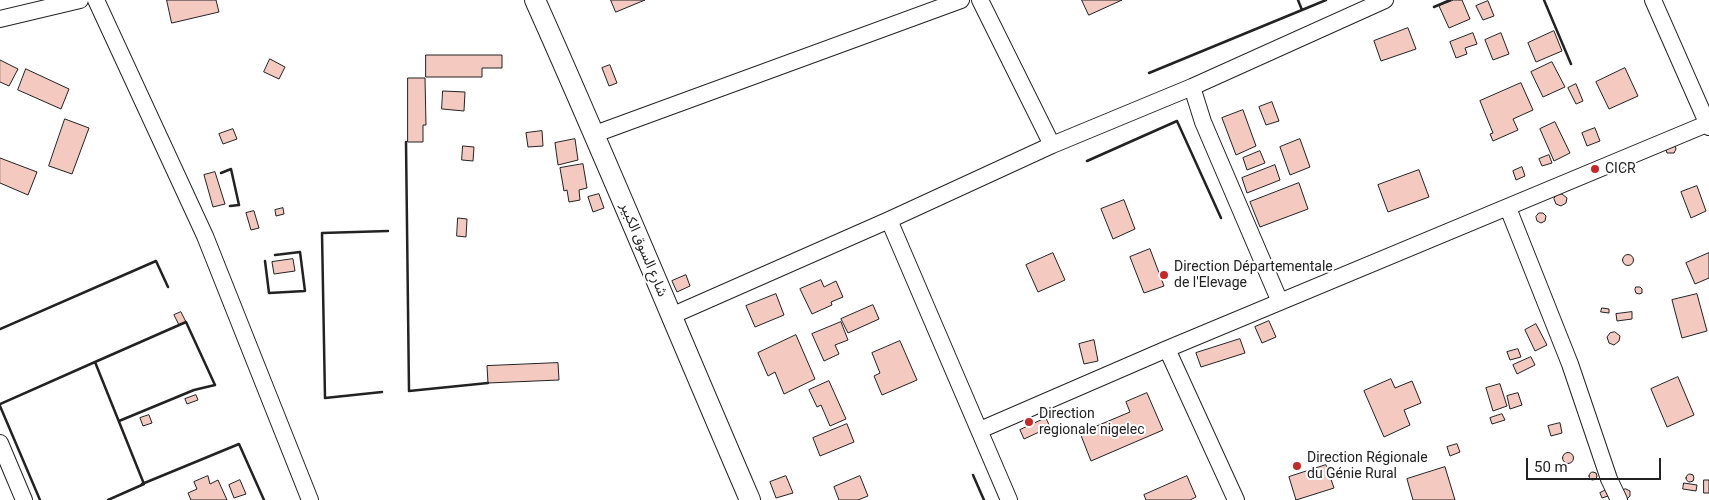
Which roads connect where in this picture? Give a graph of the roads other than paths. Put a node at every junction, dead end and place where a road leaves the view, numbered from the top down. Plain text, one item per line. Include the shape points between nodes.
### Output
1 (80, 0) edge
2 (96, 0) edge
3 (535, 0) edge
4 (961, 0) edge
5 (980, 0) edge
6 (1385, 0) edge
7 (1653, 0) edge
8 (0, 19) edge
9 (1192, 87) junction
10 (1708, 125) edge
11 (595, 134) junction
12 (1052, 145) junction
13 (1508, 208) junction
14 (889, 220) junction
15 (1280, 302) junction
16 (671, 316) junction
17 (1167, 349) junction
18 (980, 430) junction
19 (0, 443) edge
20 (24, 500) edge
21 (310, 500) edge
22 (750, 500) edge
23 (1009, 500) edge
24 (1236, 500) edge
25 (1619, 500) edge

1 - 8 street
2 - 21 street via 204,236
3 - 11 street, شارع السوق الكبير
4 - 11 street
5 - 12 street
6 - 9 street
7 - 10 street
9 - 12 street
9 - 15 street via 1203,122
10 - 13 street
11 - 16 street, شارع السوق الكبير
12 - 14 street
13 - 15 street
13 - 25 street via 1570,364 1608,479
14 - 16 street
14 - 18 street
15 - 17 street
16 - 22 street, شارع السوق الكبير
17 - 18 street
17 - 24 street
18 - 23 street
19 - 20 street

